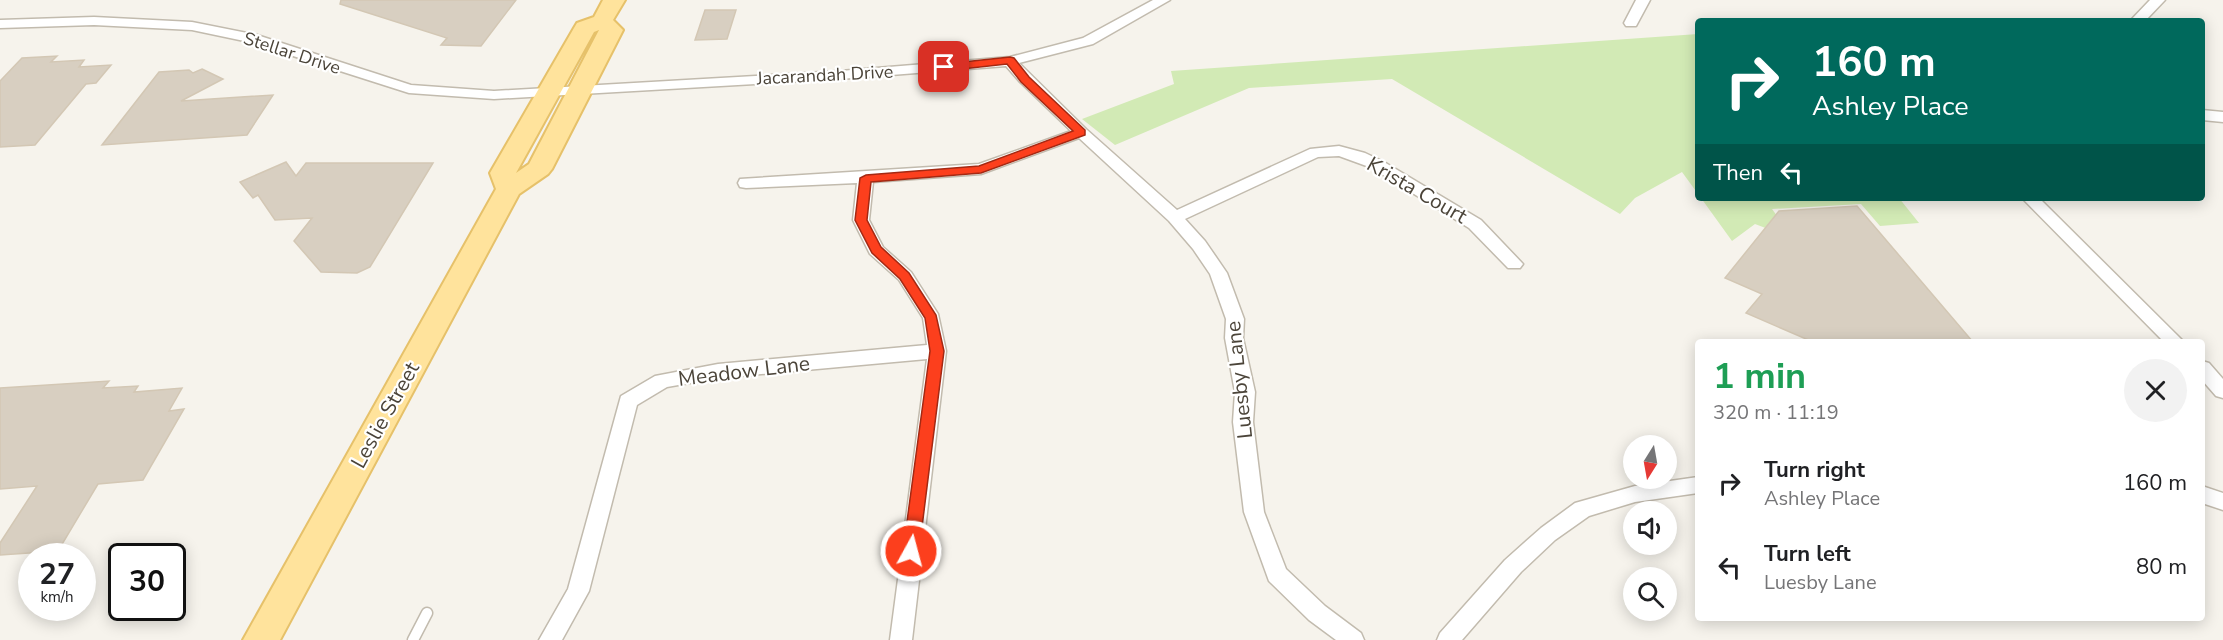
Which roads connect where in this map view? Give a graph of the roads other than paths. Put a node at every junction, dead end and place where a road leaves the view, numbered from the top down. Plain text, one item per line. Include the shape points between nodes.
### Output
1 (614, 0) edge
2 (1164, 0) edge
3 (1643, 0) edge
4 (2157, 0) edge
5 (2140, 18) edge
6 (602, 21) junction
7 (1631, 23) dead end
8 (0, 24) edge
9 (1010, 61) junction
10 (581, 90) junction
11 (549, 92) junction
12 (2205, 115) edge
13 (2223, 117) edge
14 (1081, 132) junction
15 (866, 178) junction
16 (746, 183) dead end
17 (509, 189) junction
18 (2033, 201) edge
19 (1175, 217) junction
20 (1514, 264) dead end
21 (2172, 339) edge
22 (937, 351) junction
23 (2205, 371) edge
24 (2223, 391) edge
25 (1695, 485) edge
26 (2205, 495) edge
27 (2223, 502) edge
28 (428, 613) dead end
29 (261, 640) edge
30 (413, 640) edge
31 (550, 640) edge
32 (901, 640) edge
33 (1353, 640) edge
34 (1448, 640) edge

1 - 6 main road, Leslie Street
2 - 9 street, Jacarandah Drive via 1088,40
3 - 7 street
4 - 5 street
6 - 10 main road, Leslie Street via 612,30
6 - 11 main road, Leslie Street via 585,28
8 - 11 street, Stellar Drive via 94,21 192,26 252,38 409,89 494,95
9 - 10 street, Jacarandah Drive
9 - 14 street, Luesby Lane
10 - 11 street, Stellar Drive
10 - 17 main road, Leslie Street via 539,170
11 - 17 main road, Leslie Street via 503,172
12 - 13 street
14 - 15 street via 981,169
14 - 19 street, Luesby Lane
15 - 16 street
15 - 22 street via 861,220 876,250 905,276 932,318
17 - 29 main road, Leslie Street
18 - 21 street
19 - 20 street, Krista Court via 1315,152 1339,152 1378,165 1475,224
19 - 33 street, Luesby Lane via 1218,273 1235,319 1254,512 1277,574 1317,613
22 - 31 street, Meadow Lane via 718,371 662,381 628,401 578,591
22 - 32 street
23 - 24 street
25 - 34 street via 1635,494 1582,508 1513,566
26 - 27 street
28 - 30 lane

